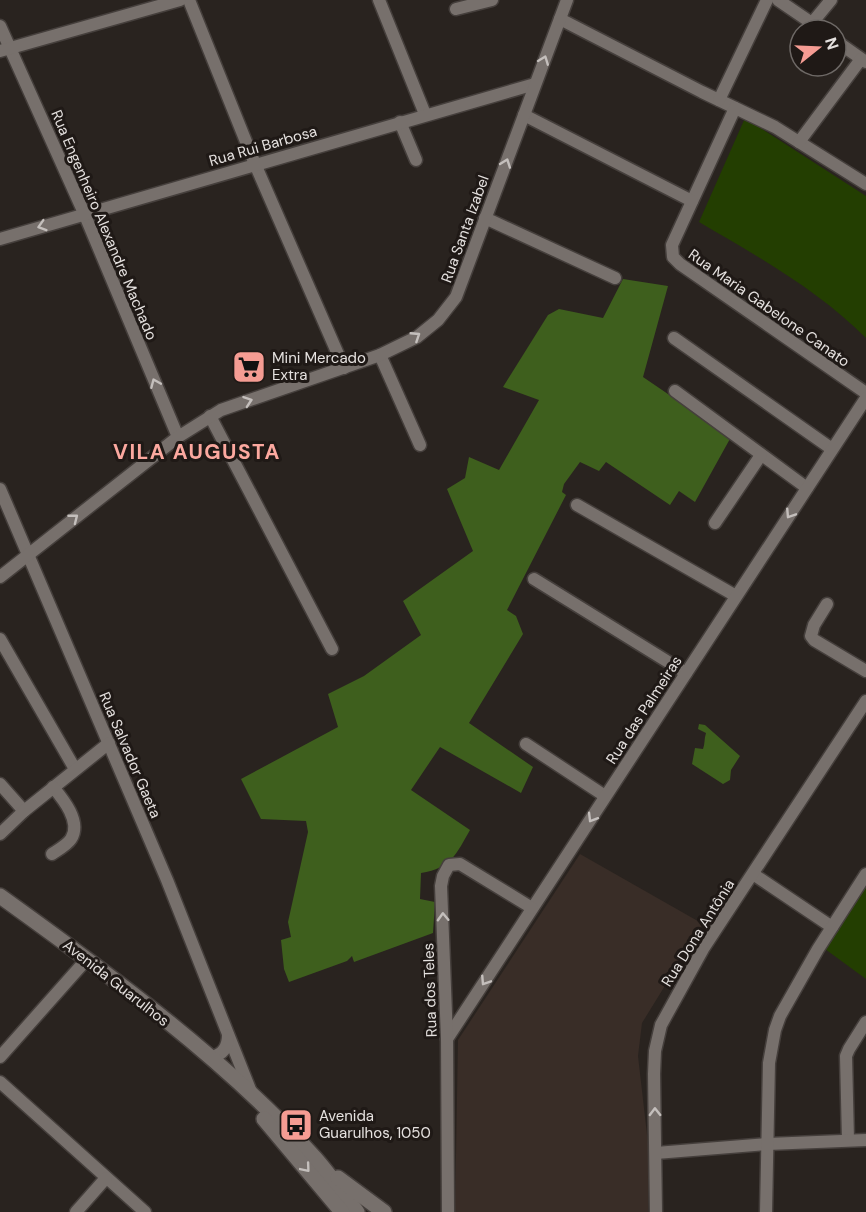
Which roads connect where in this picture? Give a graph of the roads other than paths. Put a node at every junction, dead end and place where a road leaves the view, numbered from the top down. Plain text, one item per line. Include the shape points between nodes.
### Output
1 (180, 0) edge
2 (189, 0) edge
3 (379, 0) edge
4 (492, 0) edge
5 (567, 0) edge
6 (767, 0) edge
7 (778, 0) edge
8 (831, 0) edge
9 (456, 9) dead end
10 (805, 18) edge
11 (821, 18) edge
12 (560, 19) junction
13 (0, 26) edge
14 (5, 49) edge
15 (848, 49) edge
16 (863, 60) edge
17 (535, 84) junction
18 (719, 100) junction
19 (735, 108) junction
20 (425, 114) junction
21 (524, 115) junction
22 (400, 122) junction
23 (799, 142) junction
24 (416, 159) dead end
25 (255, 164) junction
26 (866, 184) edge
27 (692, 201) junction
28 (84, 213) junction
29 (485, 218) junction
30 (0, 239) edge
31 (615, 278) dead end
32 (674, 338) dead end
33 (380, 355) junction
34 (344, 368) junction
35 (675, 391) dead end
36 (866, 393) edge
37 (866, 398) edge
38 (861, 415) edge
39 (210, 416) junction
40 (178, 437) junction
41 (420, 445) dead end
42 (832, 449) junction
43 (761, 454) junction
44 (807, 488) junction
45 (0, 489) edge
46 (577, 505) dead end
47 (715, 523) dead end
48 (28, 553) junction
49 (0, 577) edge
50 (534, 579) dead end
51 (736, 597) junction
52 (826, 604) dead end
53 (0, 639) edge
54 (332, 650) dead end
55 (866, 671) edge
56 (686, 673) junction
57 (866, 701) edge
58 (109, 743) junction
59 (526, 744) dead end
60 (75, 769) junction
61 (0, 783) edge
62 (53, 787) junction
63 (605, 796) junction
64 (24, 811) junction
65 (0, 834) edge
66 (52, 854) dead end
67 (753, 874) junction
68 (866, 874) edge
69 (0, 896) edge
70 (532, 908) junction
71 (832, 927) junction
72 (87, 959) junction
73 (866, 1022) edge
74 (228, 1034) junction
75 (447, 1039) junction
76 (0, 1058) edge
77 (211, 1058) junction
78 (229, 1074) junction
79 (0, 1082) edge
80 (252, 1096) junction
81 (848, 1140) junction
82 (866, 1140) edge
83 (768, 1144) junction
84 (656, 1153) junction
85 (316, 1160) junction
86 (106, 1178) junction
87 (76, 1212) edge
88 (145, 1212) edge
89 (342, 1212) edge
90 (357, 1212) edge
91 (384, 1212) edge
92 (448, 1212) edge
93 (656, 1212) edge
94 (765, 1212) edge

1 - 14 street
2 - 25 street
3 - 20 street
4 - 9 street
5 - 12 street, Rua Santa Izabel
6 - 18 street
7 - 10 street
8 - 11 street
17 -> 12 street, Rua Santa Izabel
12 - 18 street
13 - 14 street, Rua Engenheiro Alexandre Machado
14 - 28 street, Rua Engenheiro Alexandre Machado
15 - 16 street
16 - 23 street
17 - 20 street, Rua Rui Barbosa
17 - 21 street, Rua Santa Izabel
18 - 19 street
19 - 23 street
19 - 27 street, Rua Maria Gabelone Canato
20 - 22 street, Rua Rui Barbosa
21 - 27 street
29 -> 21 street, Rua Santa Izabel
22 - 24 street
22 - 25 street, Rua Rui Barbosa
23 - 26 street
25 - 28 street, Rua Rui Barbosa
25 - 34 street
27 - 36 street, Rua Maria Gabelone Canato via 672,245 675,261
28 -> 30 street, Rua Rui Barbosa
40 -> 28 street, Rua Engenheiro Alexandre Machado
29 - 31 street
33 -> 29 street, Rua Santa Izabel via 417,337 438,320 456,297
32 - 42 street
33 - 34 street, Rua Santa Izabel
33 - 41 street
39 -> 34 street, Rua Santa Izabel
35 - 43 street
37 - 38 street, Rua das Palmeiras
38 - 42 street, Rua das Palmeiras
39 - 40 street, Rua Santa Izabel
39 - 54 street
48 -> 40 street, Rua Santa Izabel
42 - 44 street, Rua das Palmeiras
43 - 44 street
43 - 47 street
44 -> 51 street, Rua das Palmeiras
45 - 48 street, Rua Salvador Gaeta
46 - 51 street
48 - 49 street, Rua Santa Izabel
48 - 58 street, Rua Salvador Gaeta
50 - 56 street
51 - 56 street, Rua das Palmeiras
52 - 55 street via 811,636
53 - 60 street
56 - 63 street, Rua das Palmeiras
57 - 67 street, Rua Dona Antônia
58 - 60 street
58 - 74 street, Rua Salvador Gaeta
59 - 63 street
60 - 62 street
61 - 64 street
62 - 64 street
62 - 66 street via 68,808 74,831
63 -> 70 street, Rua das Palmeiras
64 - 65 street
67 - 71 street
84 -> 67 street, Rua Dona Antônia via 655,1051 661,1025
68 - 71 street
69 - 72 main road, Avenida Guarulhos
70 -> 75 street, Rua das Palmeiras
75 -> 70 street, Rua dos Teles via 441,886 445,870 454,863 460,864
71 - 83 street via 775,1030 769,1063
72 - 76 street
72 - 77 main road, Avenida Guarulhos
73 - 81 street via 846,1056
74 - 77 street via 225,1050
74 - 80 street, Rua Salvador Gaeta
75 - 92 street, Rua dos Teles
77 - 78 main road, Avenida Guarulhos
78 - 80 main road, Avenida Guarulhos
78 -> 89 main road, Avenida Guarulhos
79 - 86 street
80 - 85 main road, Avenida Guarulhos
81 - 82 street
81 - 83 street
83 - 84 street
83 - 94 street
84 - 93 street, Rua Dona Antônia
85 - 90 main road, Avenida Guarulhos
85 - 91 main road
86 - 87 street
86 - 88 street

